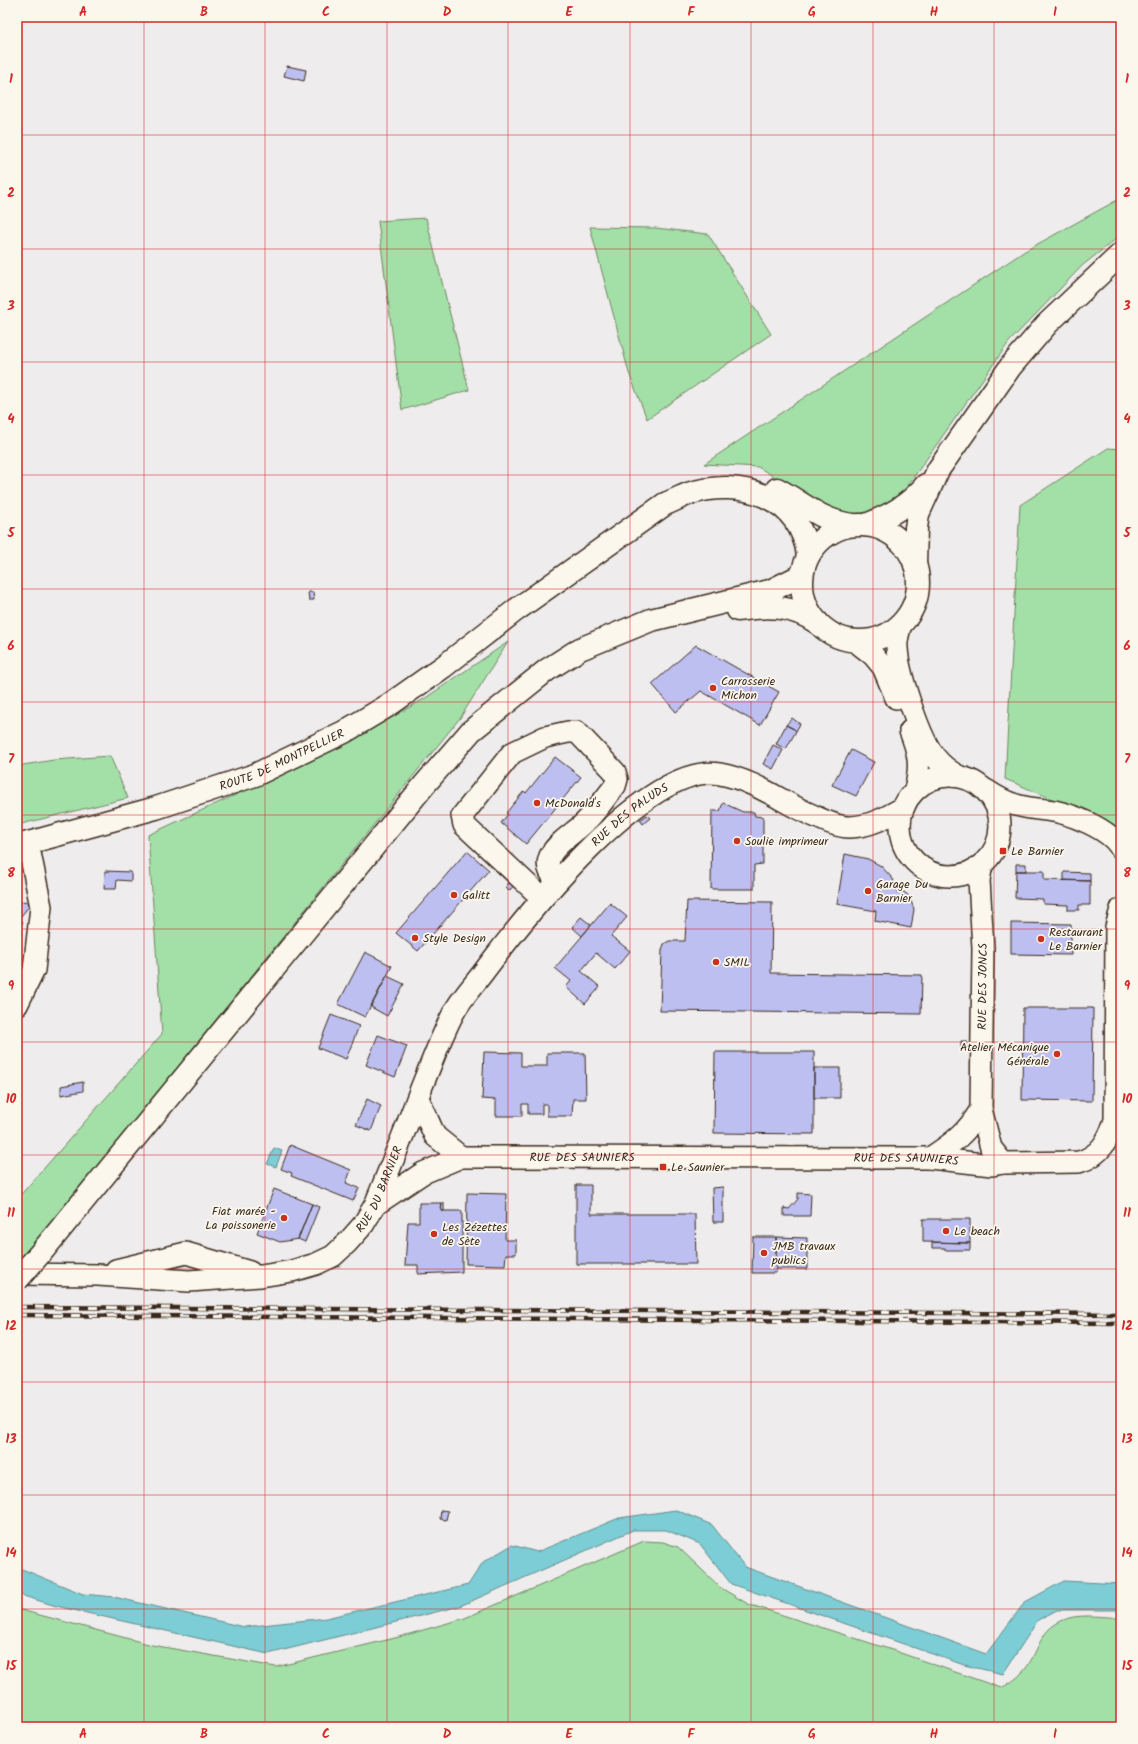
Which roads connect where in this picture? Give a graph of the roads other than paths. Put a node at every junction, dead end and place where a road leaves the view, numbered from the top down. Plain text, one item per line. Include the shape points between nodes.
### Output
1 (1121, 254) edge
2 (938, 470) junction
3 (859, 525) junction
4 (805, 565) junction
5 (915, 565) junction
6 (516, 610) junction
7 (818, 624) junction
8 (901, 624) junction
9 (617, 634) junction
10 (855, 641) junction
11 (958, 776) junction
12 (915, 790) junction
13 (986, 790) junction
14 (904, 807) junction
15 (1034, 809) junction
16 (998, 842) junction
17 (22, 845) edge
18 (1121, 849) edge
19 (982, 865) junction
20 (557, 881) junction
21 (542, 898) junction
22 (1121, 909) edge
23 (17, 1005) edge
24 (439, 1045) joint
25 (418, 1098) junction
26 (981, 1109) junction
27 (461, 1157) junction
28 (930, 1158) junction
29 (1003, 1163) junction
30 (375, 1205) junction
31 (206, 1259) junction
32 (17, 1274) edge
33 (98, 1275) junction
34 (262, 1276) junction
35 (17, 1280) edge
36 (205, 1280) junction

1 - 2 main road via 1047,324 1011,366
2 - 3 main road via 919,493 890,516
2 - 5 main road via 918,514
3 - 4 main road via 831,532 822,538
3 - 5 main road via 888,531 911,554
3 - 6 main road via 834,522 774,488 751,479 710,476 684,481 659,491 635,508
4 - 6 main road via 806,540 799,525 785,508 771,499 750,491 732,489 689,494 665,504
4 - 7 main road via 802,591 806,606
4 - 9 main road via 770,591 651,620
5 - 8 main road via 918,592 912,609
6 - 17 main road, ROUTE DE MONTPELLIER via 389,705 344,732 255,775 156,808
7 - 9 main road via 803,613 776,607 758,607
7 - 10 main road via 835,636
8 - 10 main road via 880,638
8 - 11 street via 897,640 899,668 923,736 934,756 945,768
9 - 35 main road, bridge via 580,649 546,670 471,731
10 - 12 street via 883,666 918,751 919,775
11 - 12 street via 935,778
11 - 13 street via 973,781
12 - 14 street
13 - 15 street via 1014,805
13 - 16 street via 999,814
14 - 19 street via 900,819 903,843 908,854 926,870 955,876
14 - 20 street, RUE DES PALUDS via 866,825 848,827 826,822 744,780 718,774 689,776 668,784 600,837
15 - 16 street via 1012,824
15 - 18 street via 1047,810 1082,821 1113,838
16 - 19 street via 992,855
17 - 23 street via 41,907 34,970
19 - 26 street, RUE DES JONCS via 979,880 982,948
20 - 21 street, RUE DES PALUDS
20 - 21 street via 549,867 551,853 566,836 581,826 616,786 617,779 615,772 576,732 545,737 512,753 462,816 464,825
21 - 24 street, RUE DES PALUDS via 453,1012
22 - 29 street, RUE DES SAUNIERS via 1116,927 1115,1120 1110,1136 1095,1155 1079,1162
24 - 25 street, RUE DU BARNIER
25 - 27 street via 435,1136
25 - 30 street, RUE DU BARNIER
26 - 28 street via 970,1127 955,1142
26 - 29 street, RUE DES JONCS via 992,1148
27 - 28 street, RUE DES SAUNIERS
27 - 30 street, RUE DES SAUNIERS via 424,1173
28 - 29 street, RUE DES SAUNIERS via 992,1165
30 - 34 street, RUE DU BARNIER via 363,1225 333,1256 292,1271
31 - 33 street, RUE DU BARNIER via 186,1253
31 - 34 street, RUE DU BARNIER
31 - 36 street
32 - 33 street, RUE DU BARNIER
33 - 36 street, RUE DU BARNIER
34 - 36 street, RUE DU BARNIER

